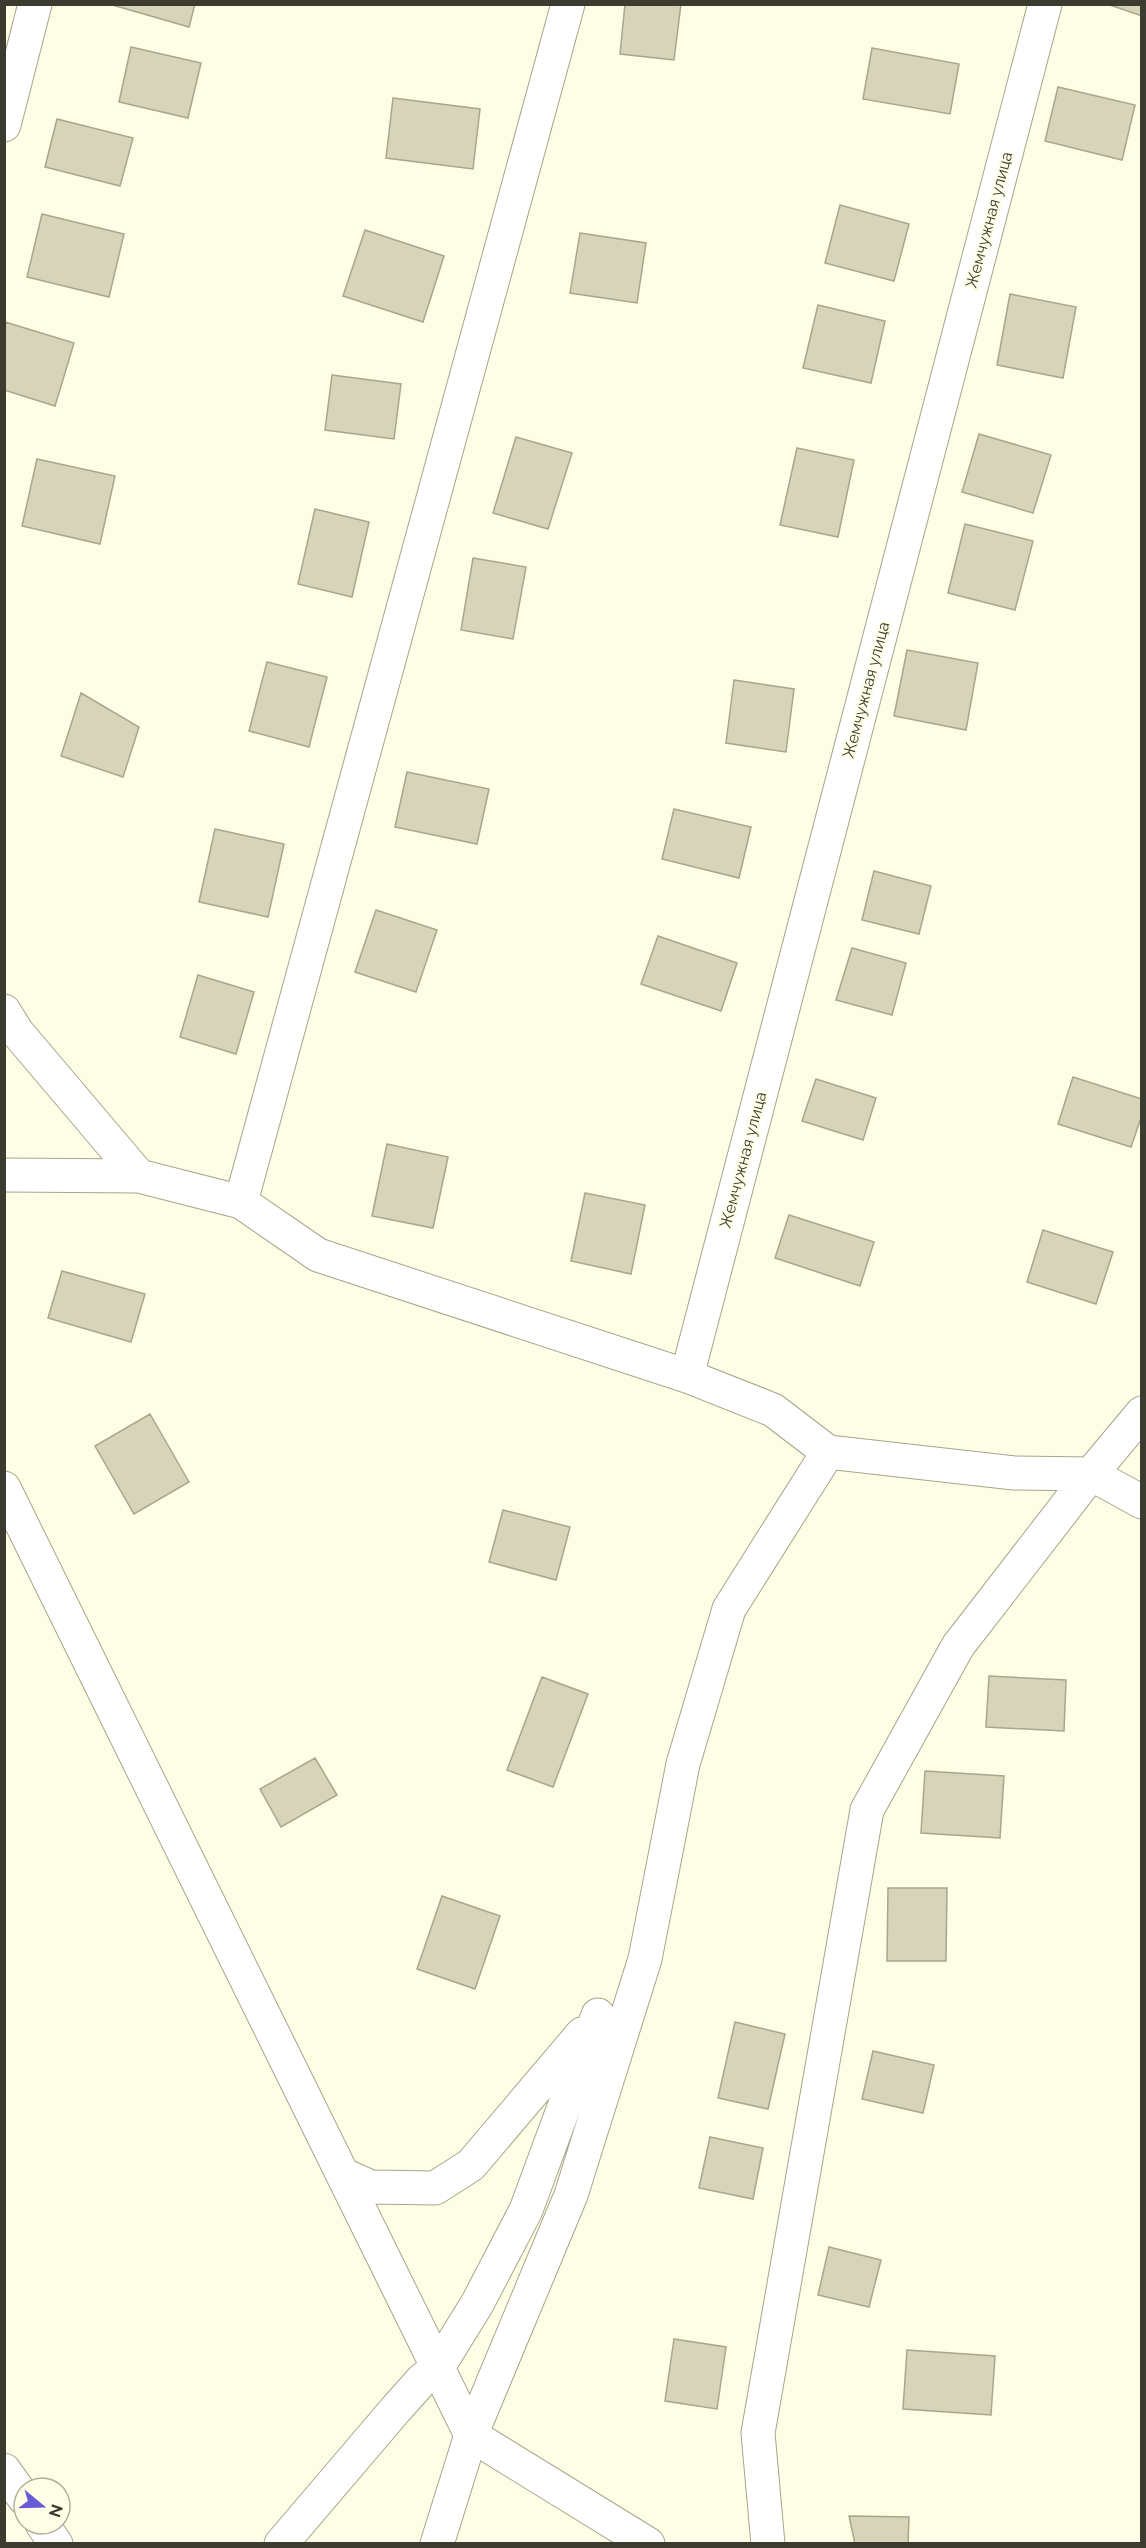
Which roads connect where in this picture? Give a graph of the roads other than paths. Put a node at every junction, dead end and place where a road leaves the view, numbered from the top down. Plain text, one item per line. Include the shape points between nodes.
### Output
1 (35, 4) edge
2 (568, 4) edge
3 (1045, 4) edge
4 (4, 125) edge
5 (4, 1011) edge
6 (4, 1175) edge
7 (139, 1176) junction
8 (241, 1202) junction
9 (687, 1376) junction
10 (1141, 1416) edge
11 (828, 1452) junction
12 (1091, 1474) junction
13 (4, 1488) edge
14 (1142, 1502) edge
15 (645, 1959) junction
16 (598, 2015) junction
17 (344, 2175) junction
18 (438, 2367) junction
19 (471, 2435) junction
20 (281, 2544) edge
21 (437, 2544) edge
22 (648, 2544) edge
23 (768, 2544) edge

1 - 4 street
2 - 8 street
3 - 9 street, Жемчужная улица
5 - 7 street via 17,1032
6 - 7 street
7 - 8 street
8 - 9 street via 318,1255
9 - 11 street via 772,1410
10 - 12 street
11 - 12 street via 1014,1473
11 - 15 street via 729,1609 683,1764
12 - 14 street
12 - 23 street via 958,1646 867,1810 758,2433
13 - 17 street
15 - 16 street
15 - 19 street via 571,2195
16 - 17 street via 471,2165 435,2188 371,2187
16 - 18 street via 526,2210 477,2304
17 - 18 street
18 - 19 street
18 - 20 street via 396,2409
19 - 21 street
19 - 22 street

